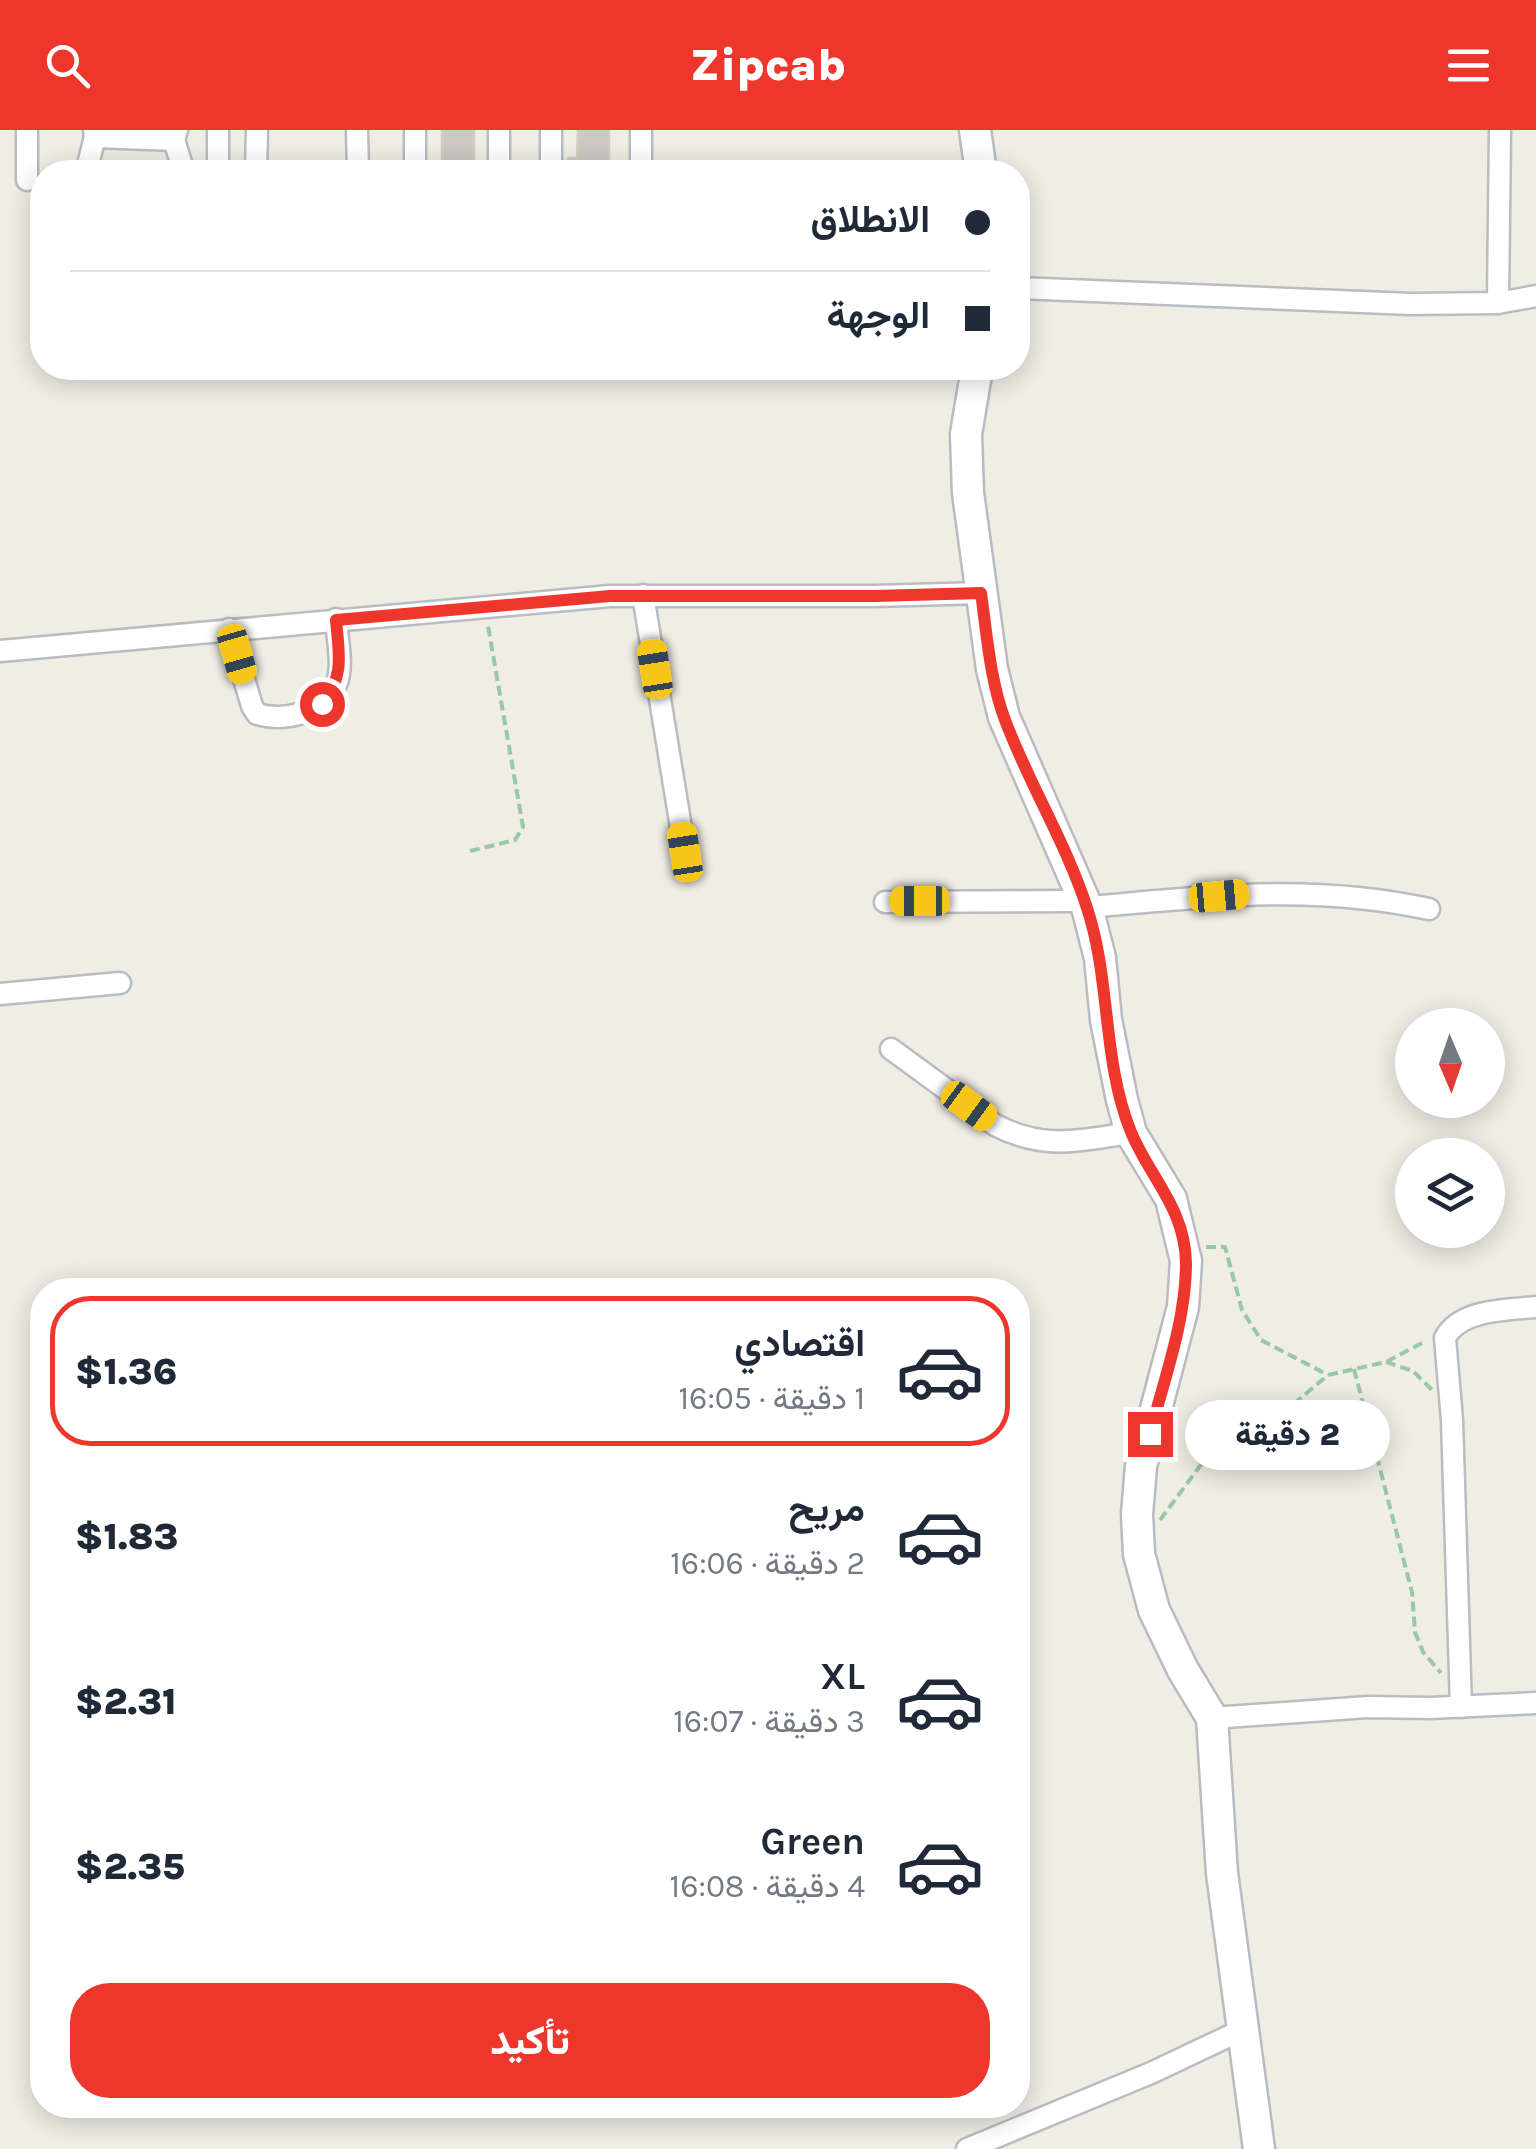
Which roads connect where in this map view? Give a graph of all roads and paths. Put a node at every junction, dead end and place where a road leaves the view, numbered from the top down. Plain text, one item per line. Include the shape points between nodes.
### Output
1 (27, 130) edge
2 (218, 130) edge
3 (257, 130) edge
4 (357, 130) edge
5 (415, 130) edge
6 (500, 130) edge
7 (551, 130) edge
8 (641, 130) edge
9 (976, 130) edge
10 (1500, 130) edge
11 (94, 134) edge
12 (176, 135) edge
13 (89, 160) edge
14 (181, 160) edge
15 (218, 160) edge
16 (256, 160) edge
17 (358, 160) edge
18 (415, 160) edge
19 (500, 160) edge
20 (551, 160) edge
21 (641, 160) edge
22 (980, 160) edge
23 (27, 180) dead end
24 (1030, 288) edge
25 (1536, 296) edge
26 (1498, 304) junction
27 (975, 380) edge
28 (981, 593) junction
29 (643, 596) junction
30 (485, 606) junction
31 (336, 620) junction
32 (229, 629) junction
33 (0, 651) edge
34 (470, 850) dead end
35 (685, 852) dead end
36 (884, 902) dead end
37 (1086, 904) junction
38 (1428, 909) dead end
39 (120, 982) dead end
40 (0, 994) edge
41 (891, 1049) dead end
42 (1132, 1133) junction
43 (1184, 1247) junction
44 (1536, 1307) edge
45 (1450, 1328) junction
46 (1386, 1362) junction
47 (1354, 1369) junction
48 (1328, 1375) junction
49 (1452, 1420) junction
50 (1139, 1548) junction
51 (1460, 1701) junction
52 (1536, 1703) edge
53 (1212, 1718) junction
54 (1244, 2029) junction
55 (966, 2149) edge
56 (1259, 2149) edge

1 - 23 street
2 - 15 street
3 - 16 street
4 - 17 street
5 - 18 street
6 - 19 street
7 - 20 street
8 - 21 street
9 - 22 main road
10 - 26 street
11 - 12 street
11 - 13 street
12 - 14 street
24 - 26 street
25 - 26 street
27 - 28 main road via 966,434
28 - 29 street
28 - 37 main road via 1004,716
29 - 30 street
29 - 35 street
30 - 31 street
30 - 34 path via 523,826 515,840
31 - 32 street
31 - 32 street via 336,686 306,713 268,717 252,706
32 - 33 street
36 - 37 street
37 - 38 street via 1305,892
37 - 42 main road
39 - 40 street
41 - 42 street via 1012,1134 1052,1144
42 - 43 main road via 1171,1199
43 - 48 path via 1225,1247 1242,1310 1261,1340
43 - 50 main road via 1183,1307 1142,1466
44 - 45 street via 1471,1316
45 - 46 path
45 - 49 street via 1445,1338
46 - 47 path
46 - 49 path via 1413,1371
47 - 48 path
47 - 51 path via 1412,1592 1415,1632
48 - 50 path via 1200,1466
49 - 51 street
50 - 53 main road via 1154,1610
51 - 52 street
51 - 53 street
53 - 54 main road via 1222,1873
54 - 55 street
54 - 56 main road

